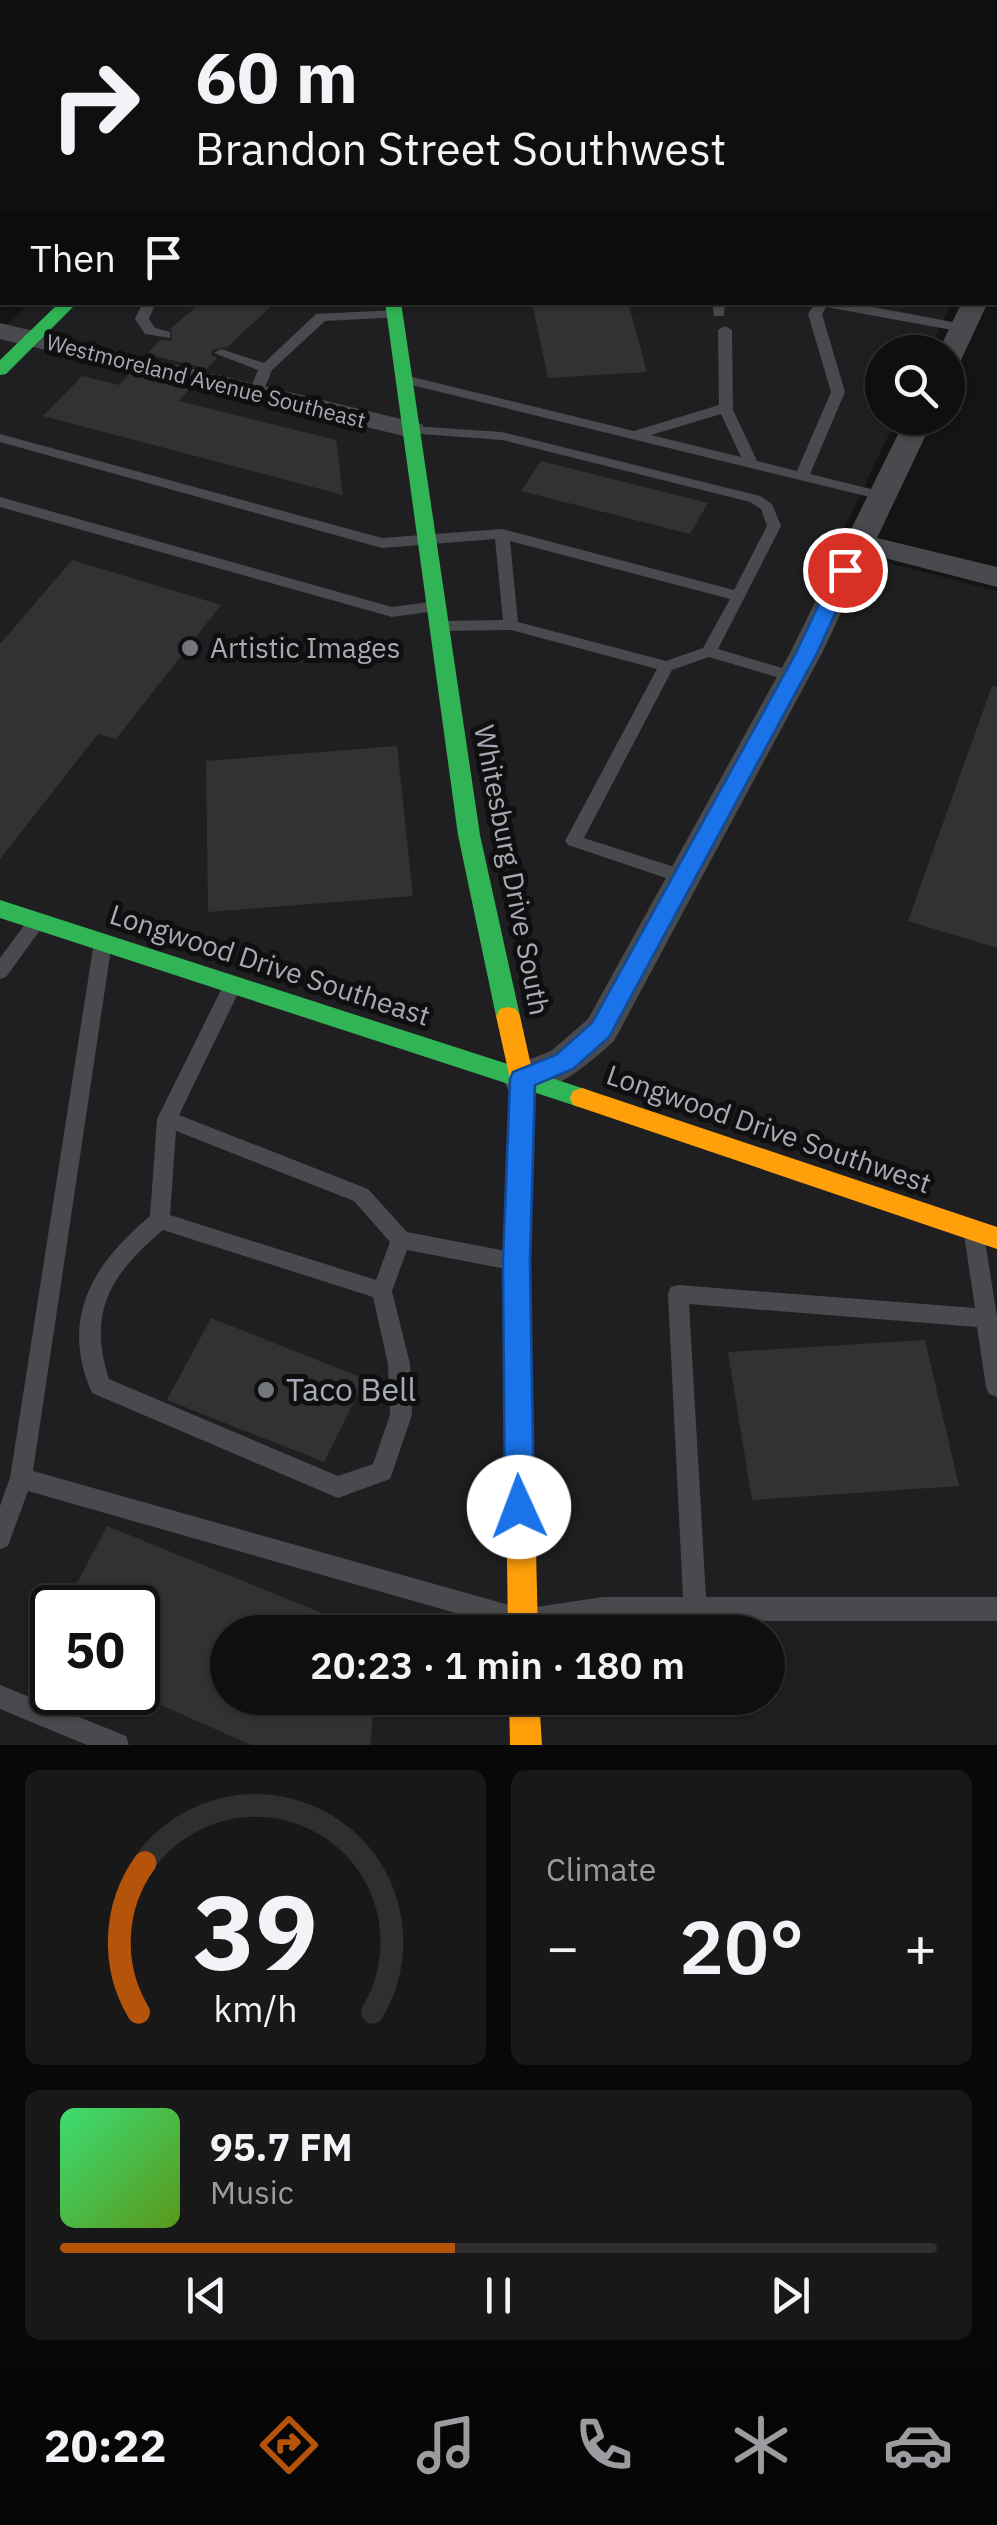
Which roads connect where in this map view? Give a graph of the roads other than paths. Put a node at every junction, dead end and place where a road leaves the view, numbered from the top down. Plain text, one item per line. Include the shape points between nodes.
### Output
1 (67, 305) edge
2 (149, 305) edge
3 (821, 305) edge
4 (839, 305) edge
5 (974, 305) edge
6 (394, 308) edge
7 (320, 310) edge
8 (963, 328) junction
9 (725, 330) dead end
10 (0, 331) edge
11 (960, 335) edge
12 (164, 336) dead end
13 (32, 339) junction
14 (222, 352) dead end
15 (0, 370) edge
16 (404, 379) junction
17 (261, 380) junction
18 (726, 410) junction
19 (412, 430) junction
20 (912, 435) edge
21 (634, 436) junction
22 (0, 438) edge
23 (750, 464) junction
24 (802, 476) junction
25 (882, 496) junction
26 (0, 502) edge
27 (502, 534) junction
28 (428, 540) junction
29 (858, 542) junction
30 (997, 576) edge
31 (739, 596) junction
32 (438, 616) junction
33 (511, 625) junction
34 (709, 652) junction
35 (666, 666) junction
36 (794, 677) junction
37 (684, 877) junction
38 (0, 909) edge
39 (37, 921) junction
40 (103, 942) junction
41 (0, 972) edge
42 (233, 984) junction
43 (522, 1079) junction
44 (167, 1119) junction
45 (160, 1220) junction
46 (974, 1230) junction
47 (997, 1238) edge
48 (400, 1240) junction
49 (516, 1262) junction
50 (382, 1291) junction
51 (987, 1318) junction
52 (997, 1387) edge
53 (21, 1478) junction
54 (0, 1538) edge
55 (695, 1609) junction
56 (997, 1609) edge
57 (486, 1615) edge
58 (523, 1615) edge
59 (575, 1615) edge
60 (0, 1697) edge
61 (525, 1715) edge
62 (117, 1745) edge
63 (526, 1745) edge

1 - 13 main road
2 - 12 lane via 142,319
3 - 24 lane via 816,314 838,392
4 - 8 lane
5 - 8 street
6 - 7 lane
6 - 16 main road, Whitesburg Drive South
7 - 17 lane
8 - 11 street
9 - 18 lane
10 - 13 street, Westmoreland Avenue Southeast
13 - 15 main road
13 - 17 street, Westmoreland Avenue Southeast
14 - 17 lane
16 - 19 main road, Whitesburg Drive South
16 - 21 lane
17 - 19 street, Westmoreland Avenue Southeast
18 - 21 lane
18 - 23 lane
19 - 28 main road, Whitesburg Drive South
19 - 31 lane via 502,436 755,500 767,507 774,526
20 - 25 street
21 - 23 lane
22 - 28 lane via 382,543
23 - 24 lane
24 - 25 lane
25 - 29 street
26 - 32 lane via 392,612
27 - 28 lane
27 - 31 lane
27 - 33 lane
28 - 32 main road, Whitesburg Drive South
29 - 30 street
29 - 36 street
31 - 34 lane
32 - 33 lane
32 - 43 main road, Whitesburg Drive South via 469,835
33 - 35 lane
34 - 35 lane
34 - 36 lane
35 - 37 lane via 574,842
36 - 37 street
37 - 43 street via 601,1030 564,1062
38 - 39 main road, Longwood Drive Southeast
39 - 40 main road, Longwood Drive Southeast
39 - 41 lane
40 - 42 main road, Longwood Drive Southeast
40 - 53 lane
42 - 43 main road, Longwood Drive Southeast
42 - 44 lane
43 - 46 main road, Longwood Drive Southwest
43 - 49 main road, Whitesburg Drive South
44 - 45 lane
44 - 48 lane via 361,1195
45 - 50 lane
45 - 50 lane via 121,1250 94,1295 88,1356 100,1386 338,1487 382,1472 401,1414
46 - 47 main road, Longwood Drive Southwest
46 - 51 lane
48 - 49 lane
48 - 50 lane
49 - 58 main road, Whitesburg Drive South
51 - 52 lane
51 - 55 lane via 678,1294
53 - 54 lane
53 - 57 lane
55 - 56 lane
55 - 59 lane
60 - 62 lane
61 - 63 main road

